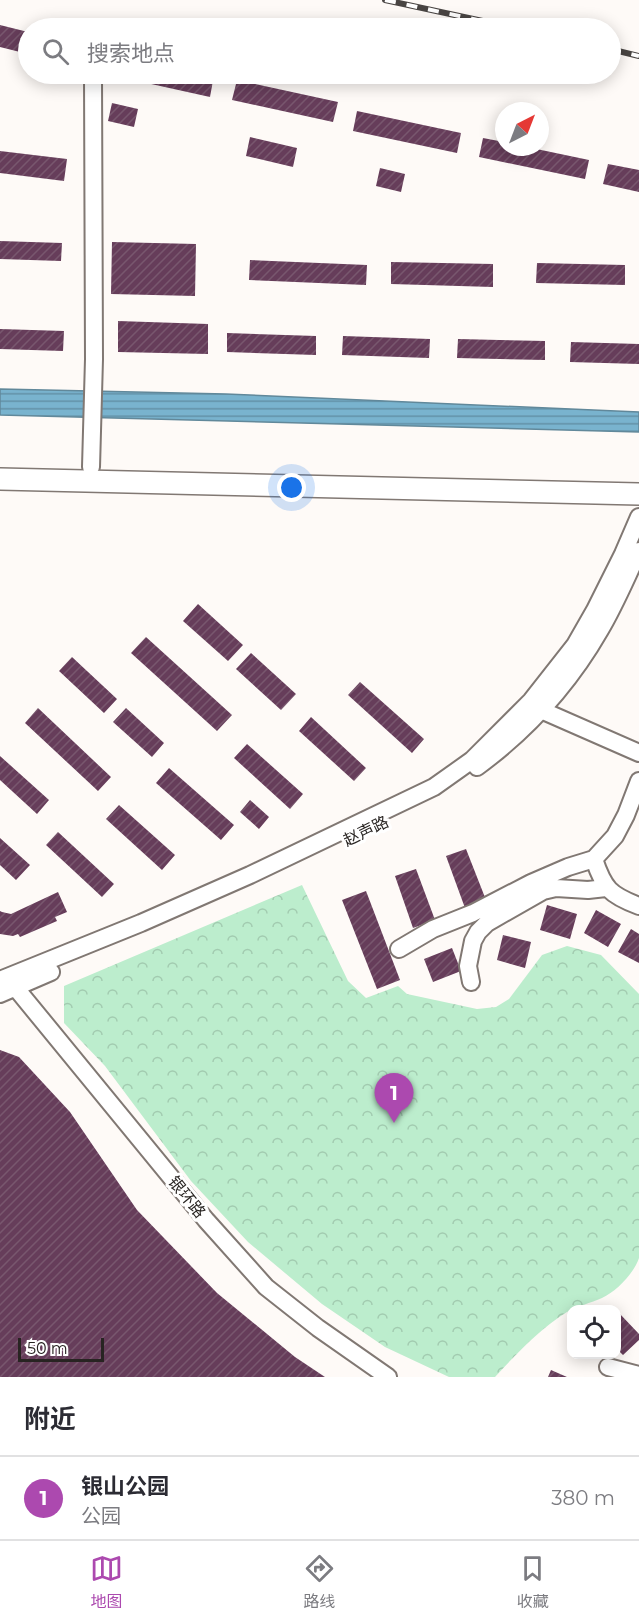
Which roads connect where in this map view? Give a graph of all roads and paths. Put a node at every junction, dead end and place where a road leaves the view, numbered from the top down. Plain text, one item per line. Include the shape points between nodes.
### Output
1 (93, 84) edge
2 (0, 465) edge
3 (91, 467) junction
4 (0, 479) edge
5 (639, 480) edge
6 (639, 494) edge
7 (639, 516) edge
8 (639, 551) edge
9 (541, 710) junction
10 (639, 753) edge
11 (639, 781) edge
12 (594, 859) junction
13 (606, 888) junction
14 (639, 906) edge
15 (399, 949) dead end
16 (471, 982) dead end
17 (3, 984) edge
18 (608, 1367) dead end
19 (639, 1375) edge
20 (388, 1377) edge

1 - 3 street
2 - 3 main road
3 - 5 main road
4 - 6 main road
7 - 17 street via 575,645 531,700 472,760 434,787 311,847
8 - 9 street, 赵声路 via 600,631
9 - 10 street
9 - 17 street, 赵声路 via 497,752 434,798 190,913
11 - 12 street via 615,836
12 - 13 street
12 - 15 street via 531,883
13 - 14 street
13 - 16 street via 543,891 487,923 473,941 468,966
17 - 20 street, 银环路 via 266,1287
18 - 19 street

